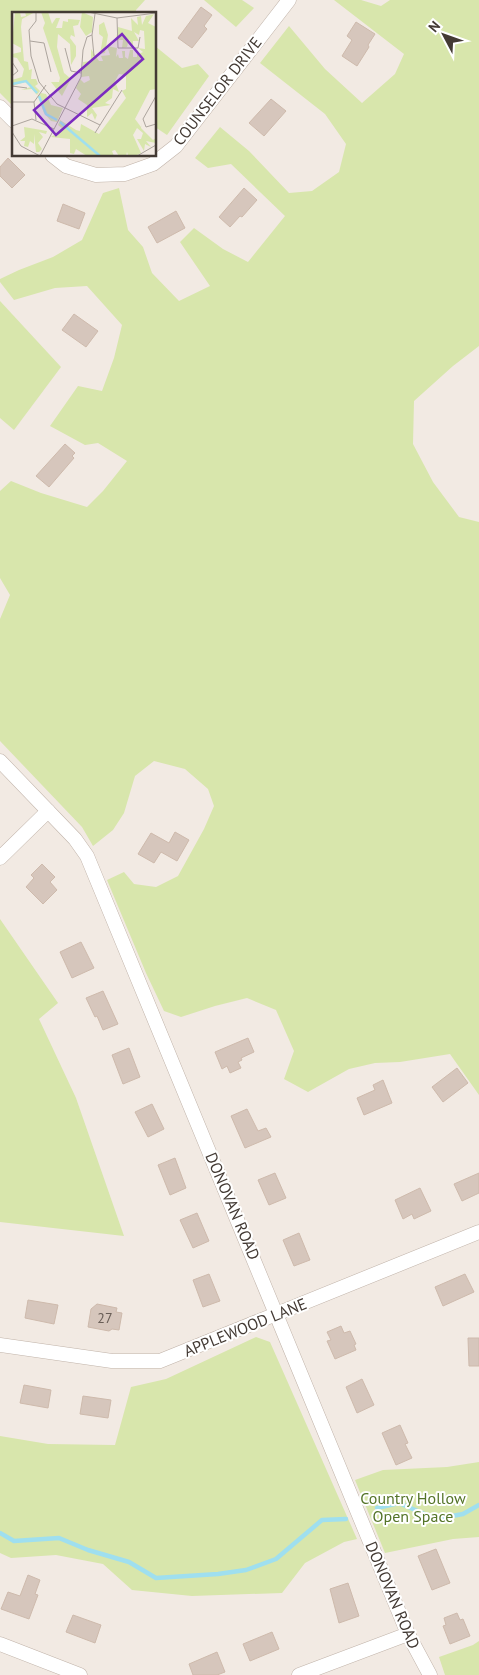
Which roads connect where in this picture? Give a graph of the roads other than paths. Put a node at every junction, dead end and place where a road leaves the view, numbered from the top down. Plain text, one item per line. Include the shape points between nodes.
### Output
1 (289, 0) edge
2 (0, 107) edge
3 (12, 119) edge
4 (53, 156) edge
5 (0, 761) edge
6 (48, 812) junction
7 (0, 858) edge
8 (479, 1232) edge
9 (277, 1313) junction
10 (0, 1345) edge
11 (408, 1634) junction
12 (0, 1644) edge
13 (80, 1675) edge
14 (299, 1675) edge
15 (430, 1675) edge

1 - 4 street, COUNSELOR DRIVE via 176,146 153,164 125,174 96,176 66,166
2 - 3 street
5 - 6 street, DONOVAN ROAD
6 - 7 street
6 - 9 street, DONOVAN ROAD via 87,856
8 - 9 street, APPLEWOOD LANE
9 - 10 street, APPLEWOOD LANE via 160,1361 112,1361
9 - 11 street, DONOVAN ROAD
11 - 14 street
11 - 15 street, DONOVAN ROAD
12 - 13 street

